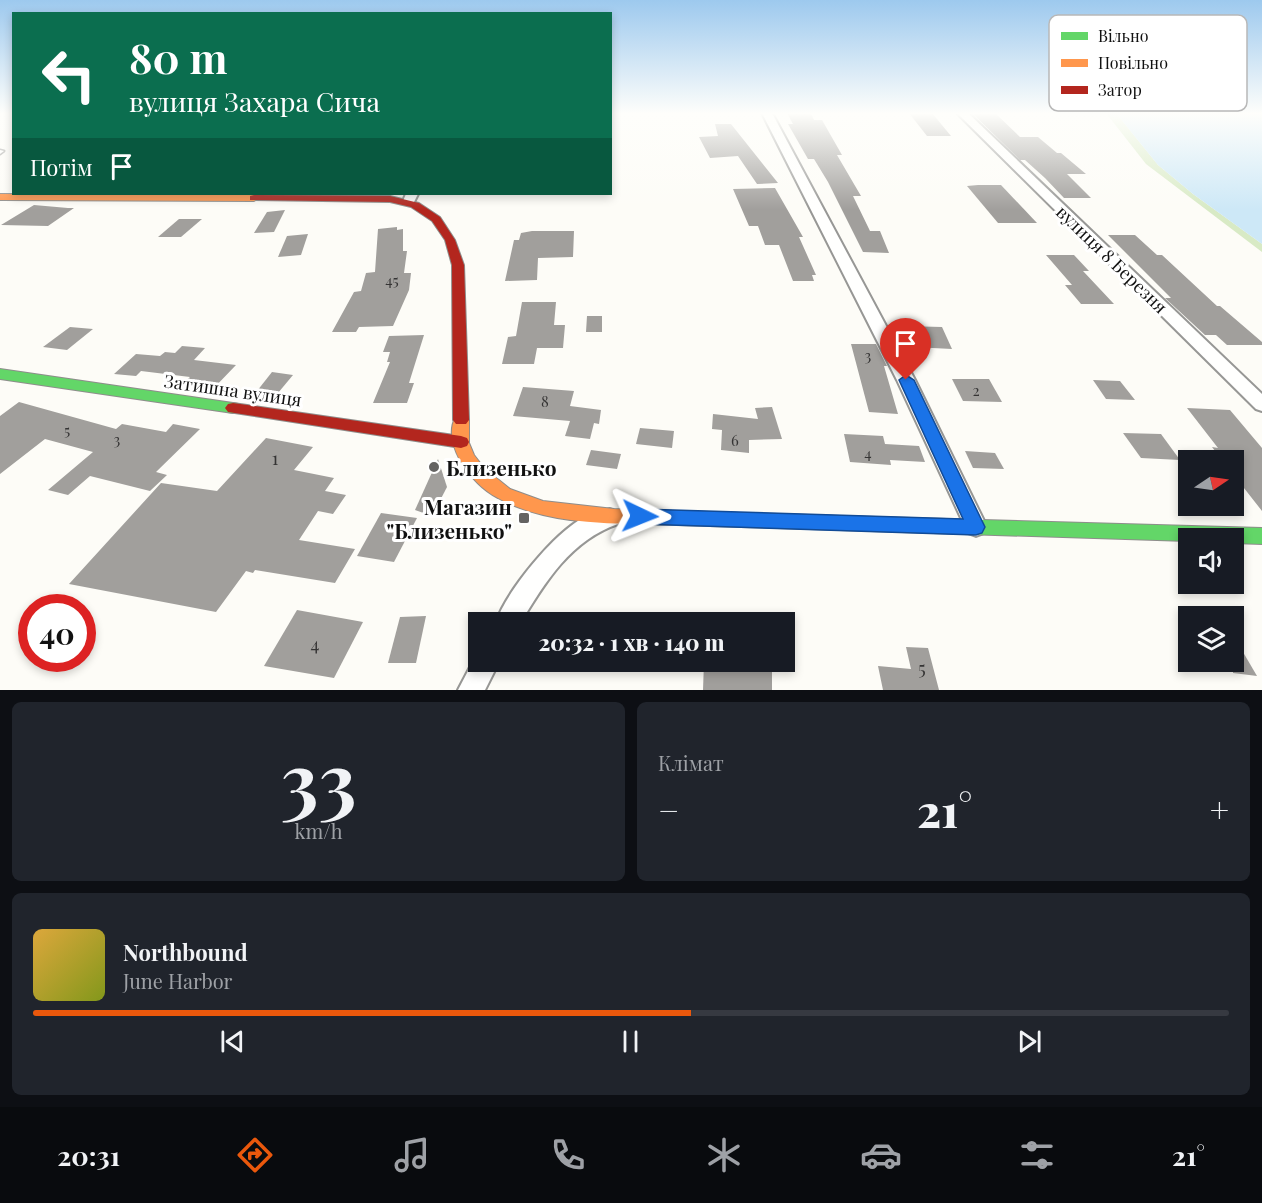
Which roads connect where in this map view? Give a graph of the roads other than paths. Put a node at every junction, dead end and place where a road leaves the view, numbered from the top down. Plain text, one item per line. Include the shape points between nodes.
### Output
1 (784, 145) edge
2 (995, 145) edge
3 (0, 197) edge
4 (411, 197) edge
5 (0, 374) edge
6 (1262, 405) edge
7 (461, 442) junction
8 (616, 516) junction
9 (976, 527) junction
10 (1262, 536) edge
11 (515, 612) edge
12 (481, 672) edge
13 (471, 690) edge

1 - 9 street via 906,380
2 - 6 street, вулиця 8 Березня
3 - 4 street
4 - 7 street via 435,218 457,256
5 - 7 street, Затишна вулиця
7 - 8 street via 475,472 501,494 536,505
8 - 9 street
8 - 11 street via 590,525 576,535 540,574
9 - 10 street
12 - 13 street

